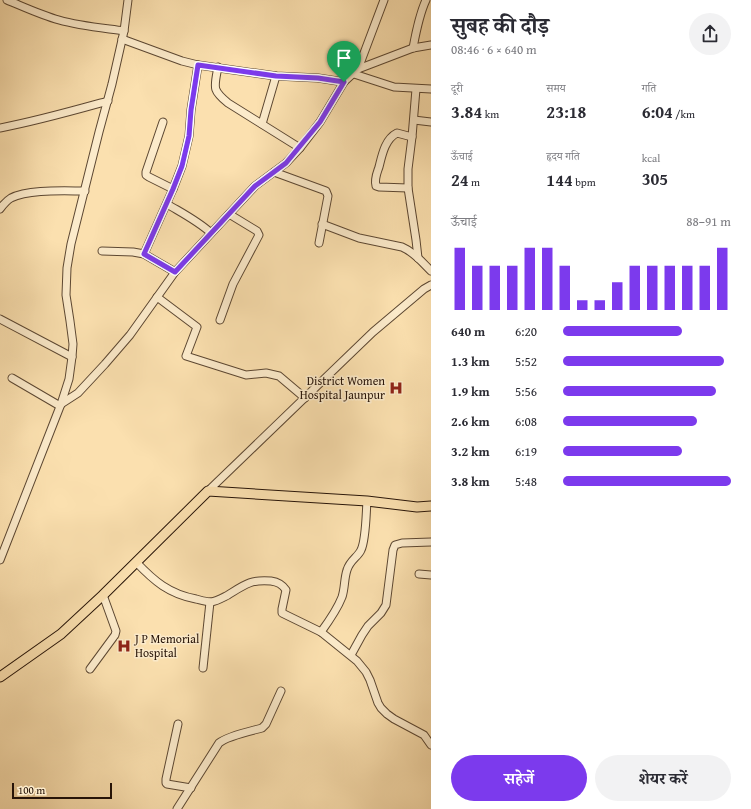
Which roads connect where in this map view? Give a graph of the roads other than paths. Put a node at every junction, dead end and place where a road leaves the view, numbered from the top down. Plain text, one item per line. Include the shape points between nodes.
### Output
1 (7, 0) edge
2 (128, 0) edge
3 (384, 0) edge
4 (426, 0) edge
5 (124, 31) junction
6 (122, 39) junction
7 (431, 45) edge
8 (412, 48) junction
9 (198, 65) junction
10 (218, 67) junction
11 (356, 71) junction
12 (276, 76) junction
13 (344, 82) junction
14 (416, 88) junction
15 (431, 89) edge
16 (108, 101) junction
17 (414, 120) junction
18 (163, 122) dead end
19 (431, 122) edge
20 (262, 124) junction
21 (0, 128) edge
22 (412, 138) junction
23 (300, 148) junction
24 (274, 172) junction
25 (408, 188) junction
26 (173, 189) junction
27 (85, 190) junction
28 (167, 204) junction
29 (0, 209) edge
30 (229, 214) junction
31 (322, 224) junction
32 (211, 233) junction
33 (319, 243) dead end
34 (102, 251) dead end
35 (144, 254) junction
36 (418, 258) junction
37 (431, 271) edge
38 (175, 272) junction
39 (431, 285) edge
40 (157, 297) junction
41 (0, 319) edge
42 (220, 320) dead end
43 (72, 357) junction
44 (12, 378) dead end
45 (305, 398) junction
46 (60, 405) junction
47 (208, 491) junction
48 (367, 501) junction
49 (431, 506) edge
50 (431, 542) edge
51 (0, 560) edge
52 (136, 562) junction
53 (419, 574) dead end
54 (431, 575) edge
55 (103, 595) junction
56 (210, 602) junction
57 (321, 632) junction
58 (350, 655) junction
59 (203, 668) dead end
60 (90, 669) dead end
61 (0, 677) edge
62 (282, 691) dead end
63 (178, 724) dead end
64 (431, 745) edge
65 (191, 788) junction
66 (177, 809) edge

1 - 5 street via 60,21
2 - 5 street
3 - 11 street
4 - 8 street
5 - 6 street
6 - 9 street
6 - 16 street
7 - 8 street
8 - 11 street
9 - 10 street
9 - 26 street via 189,136
10 - 12 street
10 - 20 street via 215,83 219,96
11 - 13 street
11 - 14 street via 394,86
12 - 13 street
12 - 20 street
13 - 23 street via 320,122
14 - 15 street
14 - 17 street
16 - 21 street
16 - 27 street
17 - 19 street
17 - 22 street
18 - 26 street via 146,175
20 - 23 street
22 - 25 street
22 - 25 street via 397,133 390,138 375,180 376,186 379,187
23 - 24 street
24 - 30 street via 255,186
24 - 31 street via 326,191 328,196
25 - 36 street
26 - 28 street
27 - 29 street via 32,192 12,197
27 - 43 street via 67,268 66,295 73,344
28 - 32 street
28 - 35 street
30 - 32 street
30 - 42 street via 257,231 259,235 233,284
31 - 33 street
31 - 36 street via 359,238 402,247
32 - 38 street
34 - 35 street
35 - 38 street
36 - 37 street
38 - 40 street
39 - 45 street via 373,332
40 - 45 street via 197,327 186,356 246,375 266,373 279,376
40 - 46 street via 105,364 78,393
41 - 43 street
43 - 46 street via 69,380
44 - 46 street
45 - 47 street
46 - 51 street
47 - 48 main road
47 - 52 main road
48 - 49 main road via 417,507
48 - 57 street via 361,552 349,565 340,603
50 - 58 street via 396,545 393,550 386,605 368,626
52 - 55 main road
52 - 56 street via 163,586 188,598
53 - 54 street
55 - 60 street via 116,631
55 - 61 main road via 61,634
56 - 57 street via 219,600 252,582 277,582 286,590 282,613
56 - 59 street
57 - 58 street
58 - 64 street via 366,672 381,708 394,719 424,735
62 - 65 street via 266,724 260,729 222,740
63 - 65 street via 166,783
65 - 66 street

